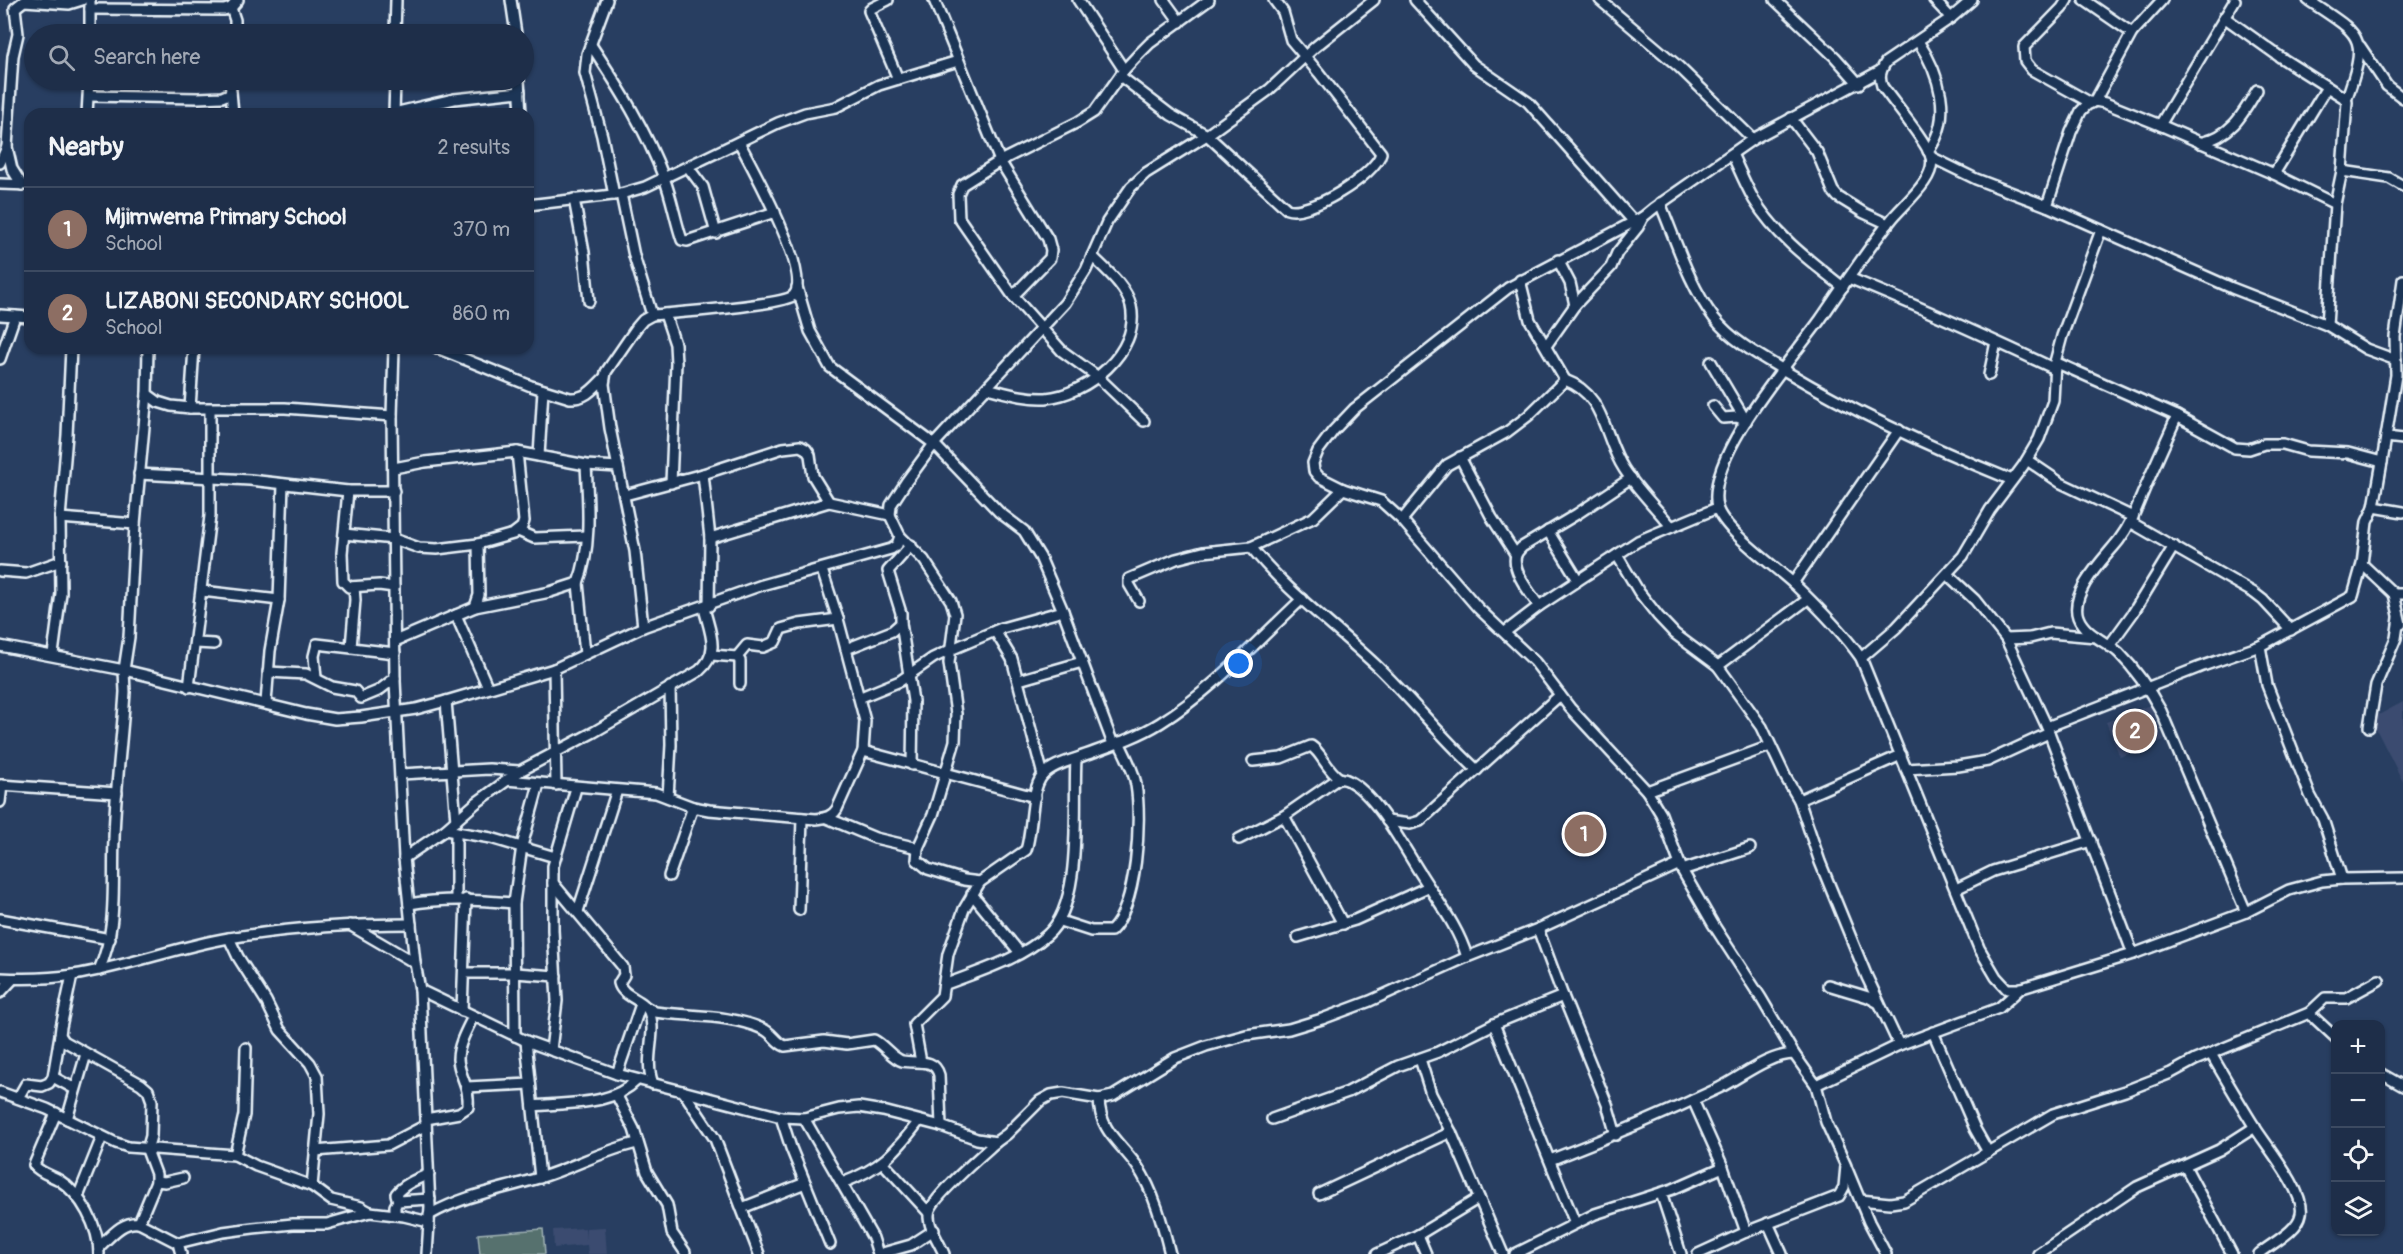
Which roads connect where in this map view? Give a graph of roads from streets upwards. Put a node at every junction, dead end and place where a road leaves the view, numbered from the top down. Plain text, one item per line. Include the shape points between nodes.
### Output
1 (82, 0) edge
2 (396, 0) edge
3 (511, 0) edge
4 (607, 0) edge
5 (888, 0) edge
6 (934, 0) edge
7 (1078, 0) edge
8 (1164, 0) edge
9 (1209, 0) edge
10 (1274, 0) edge
11 (1374, 0) edge
12 (1415, 0) edge
13 (1600, 0) edge
14 (1774, 0) edge
15 (1934, 0) edge
16 (1972, 0) edge
17 (2067, 0) edge
18 (2084, 0) edge
19 (2162, 0) edge
20 (2235, 0) edge
21 (2308, 0) edge
22 (235, 4) edge
23 (90, 5) edge
24 (167, 5) edge
25 (2224, 17) junction
26 (1951, 18) junction
27 (1180, 22) junction
28 (90, 24) edge
29 (235, 24) edge
30 (395, 24) edge
31 (515, 24) edge
32 (2132, 33) junction
33 (1918, 41) junction
34 (591, 45) junction
35 (2360, 46) junction
36 (1305, 58) junction
37 (958, 61) junction
38 (1880, 71) junction
39 (1122, 73) junction
40 (898, 79) junction
41 (1859, 84) junction
42 (2327, 87) junction
43 (89, 90) edge
44 (231, 90) edge
45 (395, 90) edge
46 (2257, 90) dead end
47 (520, 92) joint
48 (231, 93) junction
49 (89, 96) junction
50 (2403, 98) edge
51 (2346, 100) junction
52 (2093, 102) junction
53 (88, 108) edge
54 (232, 108) edge
55 (394, 108) edge
56 (415, 108) edge
57 (521, 108) edge
58 (1791, 118) junction
59 (2160, 125) junction
60 (1207, 135) junction
61 (1753, 139) junction
62 (5, 140) edge
63 (739, 142) junction
64 (2200, 143) junction
65 (1732, 154) junction
66 (1930, 154) junction
67 (1000, 161) junction
68 (0, 163) edge
69 (688, 167) junction
70 (2342, 171) junction
71 (2274, 174) junction
72 (665, 179) junction
73 (24, 183) edge
74 (0, 184) edge
75 (24, 185) edge
76 (2403, 186) edge
77 (617, 194) junction
78 (574, 199) junction
79 (1660, 203) junction
80 (534, 204) edge
81 (2335, 204) junction
82 (2047, 206) junction
83 (775, 212) junction
84 (1644, 217) junction
85 (1634, 222) junction
86 (1888, 224) junction
87 (2101, 230) junction
88 (716, 233) junction
89 (1092, 256) junction
90 (1558, 260) junction
91 (1520, 280) junction
92 (2403, 280) edge
93 (1846, 282) junction
94 (797, 287) junction
95 (1013, 296) junction
96 (589, 302) dead end
97 (1575, 305) junction
98 (665, 314) junction
99 (0, 315) edge
100 (652, 315) junction
101 (15, 316) junction
102 (24, 317) edge
103 (2401, 317) edge
104 (2327, 325) junction
105 (1040, 329) junction
106 (1996, 342) junction
107 (1546, 346) junction
108 (71, 354) edge
109 (148, 354) edge
110 (194, 354) edge
111 (394, 354) edge
112 (450, 354) edge
113 (0, 359) edge
114 (2396, 360) junction
115 (1711, 362) dead end
116 (2055, 366) junction
117 (1783, 370) junction
118 (1989, 375) dead end
119 (2399, 376) edge
120 (1098, 377) junction
121 (604, 378) junction
122 (1565, 380) junction
123 (987, 388) junction
124 (543, 390) junction
125 (147, 394) junction
126 (1713, 406) dead end
127 (190, 408) junction
128 (210, 409) junction
129 (392, 416) junction
130 (2177, 416) junction
131 (1144, 421) dead end
132 (1746, 421) junction
133 (1899, 430) junction
134 (2386, 437) junction
135 (2403, 439) edge
136 (934, 444) junction
137 (517, 452) junction
138 (539, 456) junction
139 (1460, 457) junction
140 (2027, 460) junction
141 (2382, 462) junction
142 (586, 465) junction
143 (618, 467) junction
144 (394, 468) junction
145 (140, 474) junction
146 (703, 474) junction
147 (211, 478) junction
148 (1631, 478) junction
149 (2012, 480) junction
150 (671, 483) junction
151 (283, 484) junction
152 (1343, 489) junction
153 (348, 491) junction
154 (394, 491) junction
155 (625, 495) junction
156 (829, 502) junction
157 (2374, 507) junction
158 (1718, 508) junction
159 (2403, 512) edge
160 (890, 515) junction
161 (60, 518) junction
162 (1402, 520) junction
163 (2132, 520) junction
164 (135, 524) junction
165 (1671, 526) junction
166 (518, 531) junction
167 (1548, 531) junction
168 (344, 534) junction
169 (586, 536) junction
170 (900, 536) junction
171 (710, 538) junction
172 (394, 539) junction
173 (478, 544) junction
174 (911, 545) junction
175 (2174, 546) junction
176 (1251, 547) junction
177 (1516, 555) junction
178 (1617, 555) junction
179 (60, 561) junction
180 (2362, 564) junction
181 (822, 570) junction
182 (0, 571) edge
183 (1947, 574) junction
184 (1578, 580) junction
185 (578, 583) junction
186 (1793, 583) junction
187 (354, 587) junction
188 (394, 587) junction
189 (202, 591) junction
190 (2399, 594) edge
191 (1302, 599) junction
192 (1808, 599) junction
193 (279, 600) junction
194 (1139, 601) dead end
195 (1539, 606) junction
196 (475, 607) junction
197 (706, 607) junction
198 (1063, 611) junction
199 (456, 615) junction
200 (2399, 618) junction
201 (838, 619) junction
202 (901, 623) junction
203 (643, 627) junction
204 (2291, 630) junction
205 (995, 631) junction
206 (2403, 631) edge
207 (1505, 632) junction
208 (2096, 638) junction
209 (2006, 639) junction
210 (395, 641) junction
211 (196, 643) junction
212 (213, 644) dead end
213 (0, 646) edge
214 (2109, 646) junction
215 (2260, 646) junction
216 (351, 647) junction
217 (846, 649) junction
218 (950, 650) junction
219 (395, 653) junction
220 (53, 654) junction
221 (585, 654) junction
222 (712, 656) junction
223 (737, 657) junction
224 (1861, 658) junction
225 (1082, 662) junction
226 (1718, 666) junction
227 (554, 669) junction
228 (124, 670) junction
229 (268, 672) junction
230 (910, 674) junction
231 (316, 678) junction
232 (395, 678) junction
233 (1019, 680) junction
234 (740, 684) dead end
235 (189, 687) junction
236 (670, 687) junction
237 (2148, 687) junction
238 (488, 688) junction
239 (1560, 695) junction
240 (861, 697) junction
241 (446, 701) junction
242 (266, 704) junction
243 (398, 712) junction
244 (2369, 727) dead end
245 (2048, 730) junction
246 (1116, 743) junction
247 (1770, 746) junction
248 (863, 751) junction
249 (556, 752) junction
250 (1901, 755) junction
251 (1076, 759) junction
252 (1253, 761) dead end
253 (912, 765) junction
254 (1906, 769) junction
255 (1477, 770) junction
256 (453, 771) junction
257 (520, 771) junction
258 (401, 774) junction
259 (946, 774) junction
260 (1043, 774) junction
261 (1339, 778) junction
262 (506, 780) junction
263 (539, 784) junction
264 (1, 785) edge
265 (556, 785) junction
266 (576, 788) junction
267 (617, 790) junction
268 (1647, 791) junction
269 (117, 793) junction
270 (668, 797) junction
271 (1035, 797) junction
272 (1799, 800) junction
273 (0, 802) edge
274 (693, 807) junction
275 (1284, 816) junction
276 (802, 818) junction
277 (827, 818) junction
278 (456, 821) junction
279 (1387, 821) junction
280 (445, 830) junction
281 (456, 832) junction
282 (1239, 839) dead end
283 (2091, 841) junction
284 (522, 846) junction
285 (918, 848) junction
286 (1750, 848) dead end
287 (555, 857) junction
288 (404, 858) junction
289 (1681, 867) junction
290 (669, 876) dead end
291 (2403, 878) edge
292 (2342, 879) junction
293 (980, 882) junction
294 (553, 883) junction
295 (1428, 887) junction
296 (1956, 889) junction
297 (972, 894) junction
298 (461, 899) junction
299 (514, 903) junction
300 (409, 904) junction
301 (799, 910) dead end
302 (578, 911) junction
303 (2246, 912) junction
304 (0, 919) edge
305 (1060, 921) junction
306 (348, 924) junction
307 (411, 924) junction
308 (1343, 924) junction
309 (1538, 929) junction
310 (1298, 937) dead end
311 (229, 938) junction
312 (110, 939) junction
313 (1020, 953) junction
314 (2133, 954) junction
315 (1467, 957) junction
316 (415, 963) junction
317 (99, 970) junction
318 (465, 972) junction
319 (515, 973) junction
320 (72, 975) junction
321 (556, 976) junction
322 (0, 978) edge
323 (13, 979) junction
324 (2379, 980) dead end
325 (944, 985) junction
326 (1828, 985) dead end
327 (2021, 988) junction
328 (420, 990) junction
329 (0, 993) edge
330 (1563, 996) junction
331 (1880, 1003) junction
332 (645, 1006) junction
333 (462, 1011) junction
334 (2309, 1013) junction
335 (473, 1017) junction
336 (1494, 1024) junction
337 (1933, 1032) junction
338 (2331, 1033) edge
339 (60, 1035) junction
340 (515, 1036) junction
341 (526, 1041) junction
342 (1899, 1045) junction
343 (246, 1048) dead end
344 (551, 1050) junction
345 (86, 1054) junction
346 (1794, 1054) junction
347 (2211, 1054) junction
348 (1420, 1059) junction
349 (921, 1062) junction
350 (617, 1074) junction
351 (2382, 1074) edge
352 (53, 1077) junction
353 (637, 1080) junction
354 (530, 1084) junction
355 (653, 1084) junction
356 (1816, 1085) junction
357 (2403, 1086) edge
358 (467, 1087) junction
359 (75, 1089) junction
360 (683, 1091) junction
361 (0, 1092) edge
362 (616, 1096) junction
363 (18, 1098) junction
364 (1099, 1099) junction
365 (1693, 1100) junction
366 (533, 1106) junction
367 (56, 1113) junction
368 (781, 1117) junction
369 (804, 1118) junction
370 (67, 1119) junction
371 (1272, 1119) dead end
372 (919, 1121) junction
373 (426, 1122) junction
374 (941, 1126) junction
375 (2255, 1127) junction
376 (1452, 1132) junction
377 (1616, 1135) junction
378 (102, 1137) junction
379 (996, 1142) junction
380 (638, 1143) junction
381 (147, 1150) junction
382 (315, 1151) junction
383 (1988, 1152) junction
384 (235, 1155) junction
385 (1550, 1160) junction
386 (883, 1163) junction
387 (1846, 1166) junction
388 (2185, 1166) junction
389 (1723, 1167) junction
390 (429, 1174) junction
391 (183, 1178) dead end
392 (540, 1178) junction
393 (156, 1181) junction
394 (805, 1183) junction
395 (842, 1183) junction
396 (312, 1186) junction
397 (1661, 1193) junction
398 (1319, 1194) dead end
399 (78, 1197) junction
400 (1479, 1198) junction
401 (430, 1199) junction
402 (1860, 1200) junction
403 (398, 1202) junction
404 (742, 1208) junction
405 (369, 1212) junction
406 (929, 1213) junction
407 (395, 1215) junction
408 (429, 1219) junction
409 (140, 1223) junction
410 (1575, 1223) junction
411 (1768, 1223) junction
412 (934, 1230) junction
413 (1746, 1232) junction
414 (1418, 1234) junction
415 (177, 1243) junction
416 (830, 1244) dead end
417 (99, 1251) edge
418 (685, 1252) dead end
419 (181, 1254) edge
420 (428, 1254) edge
421 (759, 1254) edge
422 (878, 1254) edge
423 (944, 1254) edge
424 (1170, 1254) edge
425 (1377, 1254) edge
426 (1426, 1254) edge
427 (1503, 1254) edge
428 (1515, 1254) edge
429 (1682, 1254) edge
430 (1698, 1254) edge
431 (1782, 1254) edge
432 (1886, 1254) edge
433 (2038, 1254) edge
434 (2232, 1254) edge
435 (2259, 1254) edge

1 - 62 street via 69,4 24,1 15,8 18,34
2 - 30 street
3 - 31 street
4 - 34 street
5 - 40 street via 870,11
6 - 37 street
7 - 39 street
8 - 27 street
9 - 27 street
10 - 36 street via 1283,12 1291,40
11 - 36 street
12 - 85 street via 1474,65 1535,109
13 - 61 street via 1679,67
14 - 41 street
15 - 26 street
16 - 26 street
17 - 52 street via 2024,47 2023,55 2032,70
18 - 32 street
19 - 32 street
20 - 25 street
21 - 35 street via 2350,29
22 - 24 street via 224,10
22 - 29 street
23 - 24 street
23 - 28 street
25 - 42 street
25 - 59 street
26 - 33 street
27 - 39 street via 1150,43
32 - 52 street
33 - 38 street
33 - 66 street via 1935,73 1942,104 1942,125
34 - 72 street via 644,131
34 - 77 street via 585,73
35 - 50 street via 2386,86
35 - 51 street
36 - 60 street
36 - 60 street via 1380,153 1366,174 1322,202 1294,212
37 - 40 street
37 - 67 street
38 - 41 street
38 - 66 street via 1882,86
39 - 60 street via 1171,115
39 - 67 street via 1088,117
40 - 63 street via 836,107 805,113
41 - 58 street
42 - 51 street
42 - 71 street
43 - 49 street
44 - 48 street
45 - 55 street
46 - 64 street via 2224,135
47 - 56 street via 454,99
47 - 57 street
48 - 49 street via 198,98
48 - 54 street
49 - 53 street
51 - 70 street
52 - 59 street
52 - 82 street via 2081,111 2071,132
58 - 61 street
58 - 86 street via 1817,152 1838,197
59 - 64 street
60 - 89 street via 1146,172 1131,187 1107,222
61 - 65 street
62 - 68 street
62 - 73 street via 12,170
63 - 69 street
63 - 83 street
64 - 71 street
65 - 79 street
65 - 93 street via 1771,224 1790,244
66 - 82 street via 1984,183
66 - 86 street via 1929,172 1919,189
67 - 95 street via 1051,250 1050,258
67 - 95 street via 962,185 957,204 959,218
69 - 72 street
69 - 88 street via 703,187
70 - 76 street via 2389,178
70 - 81 street
71 - 81 street
72 - 77 street
72 - 88 street via 682,240
74 - 75 street
77 - 78 street
77 - 100 street
78 - 80 street
78 - 96 street
79 - 84 street
79 - 117 street via 1699,294 1715,319
81 - 104 street
82 - 87 street
83 - 88 street
83 - 94 street via 791,252
84 - 85 street
84 - 97 street via 1611,267
85 - 90 street
86 - 93 street
87 - 104 street
87 - 116 street via 2074,298
89 - 105 street via 1065,303
89 - 120 street via 1126,294 1131,307 1129,334 1121,351
90 - 91 street
90 - 97 street via 1570,283
91 - 107 street via 1530,320
91 - 152 street via 1362,402 1333,431 1318,451 1314,471
92 - 103 street
93 - 106 street
93 - 117 street
94 - 98 street via 789,299
94 - 136 street via 810,331 830,367
95 - 105 street
97 - 107 street
98 - 100 street
98 - 150 street via 676,363
99 - 101 street
100 - 121 street via 637,327
101 - 102 street
101 - 113 street
103 - 114 street via 2395,337
104 - 114 street via 2366,349
105 - 120 street
105 - 123 street
106 - 116 street
106 - 118 street
107 - 122 street
108 - 161 street
109 - 125 street
110 - 127 street
111 - 129 street
112 - 124 street
114 - 119 street
115 - 132 street
116 - 130 street
116 - 140 street via 2050,412
117 - 132 street
117 - 133 street
119 - 134 street
120 - 123 street via 1068,393 1047,398 1022,398
120 - 131 street
121 - 124 street via 577,398
121 - 143 street
122 - 139 street via 1507,432
122 - 148 street via 1577,384 1592,398 1622,467
123 - 136 street
124 - 138 street
125 - 127 street via 158,402
125 - 145 street
126 - 132 street via 1723,418
127 - 128 street
128 - 129 street via 285,408
128 - 147 street
129 - 144 street
130 - 141 street via 2235,448 2283,444 2308,452 2348,453
130 - 163 street
132 - 158 street via 1719,476
133 - 149 street
133 - 186 street
134 - 135 street
134 - 141 street
136 - 160 street via 891,505
136 - 198 street via 999,512 1024,531
137 - 138 street
137 - 144 street
137 - 166 street via 524,511
138 - 142 street
139 - 162 street via 1439,472
139 - 177 street
140 - 149 street
140 - 163 street via 2061,483
141 - 157 street
142 - 143 street
142 - 169 street
143 - 155 street
144 - 154 street
145 - 147 street
145 - 164 street
146 - 150 street
146 - 156 street via 800,446 810,455 813,476
146 - 171 street
147 - 151 street
147 - 189 street
148 - 165 street
148 - 167 street
149 - 183 street
150 - 155 street
151 - 153 street
151 - 193 street
152 - 162 street via 1374,497
152 - 176 street via 1313,518
153 - 154 street
153 - 168 street
154 - 172 street
155 - 203 street
156 - 160 street
156 - 171 street
157 - 159 street
157 - 180 street via 2367,522
158 - 165 street
158 - 186 street via 1741,537
160 - 170 street
161 - 164 street
161 - 179 street
162 - 207 street via 1478,608
163 - 175 street
163 - 208 street via 2088,576 2078,604 2078,616
164 - 228 street
165 - 178 street
166 - 169 street via 534,538
166 - 173 street
167 - 177 street
167 - 184 street
168 - 172 street
168 - 187 street via 343,581
169 - 185 street
170 - 174 street
170 - 181 street via 891,549
171 - 197 street
172 - 173 street via 424,548
172 - 188 street
173 - 196 street via 479,595
174 - 202 street via 888,572
174 - 218 street via 951,601 955,614
175 - 204 street via 2254,593
175 - 214 street
176 - 191 street
176 - 194 street via 1203,552 1129,579
177 - 195 street via 1518,572
178 - 184 street
178 - 226 street via 1658,616
179 - 182 street via 26,573
179 - 220 street
180 - 190 street
180 - 204 street via 2353,596
181 - 197 street via 762,585
181 - 201 street
183 - 209 street via 1975,600
183 - 224 street
184 - 195 street
185 - 196 street
185 - 221 street
186 - 192 street
187 - 188 street
187 - 216 street
188 - 210 street
189 - 193 street
189 - 211 street
190 - 200 street
191 - 246 street via 1175,713
191 - 255 street via 1380,669
192 - 224 street
192 - 226 street
193 - 229 street
195 - 207 street
196 - 199 street
197 - 203 street
197 - 222 street
198 - 205 street
198 - 225 street
199 - 210 street
199 - 238 street
200 - 206 street
200 - 244 street via 2396,638 2376,685
201 - 217 street
201 - 223 street via 781,629 775,642 763,647 747,645
202 - 217 street via 892,631
202 - 230 street
203 - 221 street
204 - 215 street
205 - 218 street
205 - 233 street
207 - 239 street
208 - 209 street via 2056,633
208 - 214 street
209 - 245 street
210 - 219 street
211 - 212 street
211 - 235 street
213 - 220 street
214 - 237 street
215 - 237 street
215 - 292 street via 2267,685 2323,819
216 - 219 street
216 - 231 street via 316,645
217 - 240 street
218 - 230 street
218 - 259 street via 956,714 955,741
219 - 232 street
220 - 228 street
221 - 227 street
222 - 223 street
222 - 236 street via 699,671
223 - 234 street
224 - 250 street
225 - 233 street
225 - 246 street
226 - 247 street via 1762,727
227 - 238 street
227 - 249 street
228 - 235 street
228 - 269 street
229 - 231 street via 295,672
229 - 242 street
230 - 240 street
230 - 253 street
231 - 232 street via 332,687 355,692 361,698
232 - 243 street
233 - 260 street
235 - 242 street
236 - 249 street
236 - 270 street
237 - 245 street
237 - 303 street
238 - 241 street
239 - 255 street
239 - 268 street
240 - 248 street via 866,722
241 - 243 street
241 - 256 street
242 - 243 street via 335,719
243 - 258 street
245 - 254 street via 1988,761
245 - 283 street
246 - 251 street
246 - 305 street via 1136,785 1136,842 1128,904 1120,923 1111,931 1091,931
247 - 268 street
247 - 272 street
248 - 253 street
248 - 277 street via 837,809
249 - 257 street
249 - 265 street
250 - 254 street
250 - 272 street
251 - 260 street
251 - 305 street via 1070,888
252 - 261 street via 1281,758 1311,746
253 - 259 street
254 - 296 street
255 - 279 street via 1420,821
256 - 257 street
256 - 258 street
256 - 278 street
257 - 262 street
258 - 288 street
259 - 271 street
259 - 285 street
260 - 271 street
261 - 275 street
261 - 279 street via 1358,787
262 - 263 street
262 - 278 street
263 - 265 street
263 - 284 street
264 - 269 street
264 - 273 street
265 - 266 street
266 - 267 street
266 - 287 street
267 - 270 street
267 - 302 street
268 - 289 street via 1661,814
269 - 312 street
270 - 274 street
271 - 293 street via 1026,850
272 - 331 street via 1820,862
274 - 276 street
274 - 290 street
275 - 282 street
275 - 308 street
276 - 277 street
276 - 301 street
277 - 285 street via 875,838
278 - 280 street
279 - 295 street
280 - 281 street
280 - 288 street
281 - 284 street
281 - 298 street
283 - 296 street via 1993,871
283 - 314 street
284 - 287 street
284 - 299 street
285 - 293 street via 917,860 928,869
286 - 289 street
287 - 294 street
288 - 300 street
289 - 309 street
289 - 346 street
291 - 292 street
292 - 303 street via 2289,890
293 - 297 street
294 - 302 street
294 - 321 street
295 - 308 street
295 - 315 street via 1454,925
296 - 327 street via 1995,977 2007,989
297 - 313 street
297 - 325 street via 948,954
298 - 299 street
298 - 300 street
298 - 318 street
299 - 319 street
300 - 307 street
302 - 332 street via 623,967 619,986
303 - 314 street
304 - 312 street
305 - 313 street
306 - 307 street
306 - 311 street
306 - 316 street
307 - 316 street
308 - 310 street
309 - 315 street
309 - 330 street
311 - 317 street
311 - 382 street via 280,1029 317,1076 320,1092
312 - 317 street
313 - 325 street
314 - 327 street
315 - 364 street via 1322,1019 1206,1046 1175,1058 1113,1096
316 - 328 street
317 - 320 street
318 - 319 street
318 - 333 street
319 - 321 street
319 - 340 street
320 - 323 street
320 - 339 street
321 - 344 street
322 - 323 street
323 - 329 street
324 - 334 street via 2346,998 2325,998
325 - 349 street via 942,996 914,1024
326 - 331 street
327 - 337 street via 2000,1008
328 - 333 street
328 - 373 street
330 - 336 street
330 - 377 street
331 - 342 street
332 - 349 street via 655,1012 710,1016 757,1026 766,1029 781,1046 874,1040 901,1060
332 - 350 street
332 - 355 street via 652,1022 648,1065
333 - 335 street
334 - 338 street
334 - 347 street
335 - 340 street
335 - 358 street via 458,1059
336 - 348 street
336 - 385 street
337 - 342 street
337 - 383 street
339 - 345 street
339 - 352 street
340 - 341 street
341 - 344 street
341 - 354 street
342 - 356 street
343 - 384 street via 244,1114
344 - 350 street
345 - 359 street
345 - 381 street via 148,1090 153,1118
346 - 356 street
346 - 365 street via 1777,1056
347 - 375 street
347 - 383 street via 2146,1083 2053,1114
348 - 371 street via 1330,1100
348 - 376 street via 1431,1094
349 - 374 street via 937,1068
350 - 353 street
351 - 357 street
352 - 359 street
352 - 363 street via 46,1085 26,1084
353 - 355 street
353 - 362 street
354 - 358 street
354 - 366 street
355 - 360 street
356 - 387 street via 1826,1122
358 - 373 street via 468,1107
359 - 370 street
360 - 368 street
360 - 404 street via 716,1139
361 - 363 street
362 - 366 street
362 - 380 street
363 - 367 street
364 - 379 street via 1051,1095
364 - 424 street via 1102,1121 1137,1167 1151,1196
365 - 377 street
365 - 389 street
366 - 392 street
367 - 370 street
367 - 399 street via 34,1165
368 - 369 street
368 - 394 street
369 - 372 street via 859,1107
369 - 395 street
370 - 378 street
372 - 374 street
372 - 386 street
373 - 382 street via 388,1145
373 - 390 street
374 - 379 street
375 - 388 street
375 - 435 street via 2285,1170 2302,1207 2295,1227
376 - 398 street
376 - 400 street
377 - 385 street
378 - 381 street
378 - 399 street
379 - 406 street via 959,1176 930,1207
380 - 392 street
380 - 418 street via 646,1172 667,1205 672,1233
381 - 384 street
381 - 393 street
382 - 396 street
383 - 402 street via 1904,1201
384 - 396 street
385 - 410 street
386 - 395 street
386 - 406 street
387 - 402 street
387 - 411 street via 1839,1196
388 - 433 street via 2137,1187
388 - 434 street
389 - 397 street
389 - 413 street
390 - 401 street
390 - 403 street via 400,1190 396,1194
391 - 393 street
392 - 408 street via 467,1197
393 - 409 street
394 - 404 street
394 - 416 street
395 - 422 street
396 - 405 street via 331,1200
397 - 410 street
397 - 429 street
399 - 417 street via 95,1231
400 - 414 street
400 - 427 street
401 - 403 street
401 - 408 street
402 - 432 street
403 - 407 street
404 - 421 street
405 - 407 street
405 - 415 street via 327,1224 233,1231
406 - 412 street
407 - 408 street
408 - 420 street
409 - 415 street
409 - 417 street via 127,1224
410 - 428 street
411 - 413 street
411 - 431 street
412 - 422 street via 911,1245
412 - 423 street
413 - 430 street
414 - 425 street
414 - 426 street
415 - 419 street

